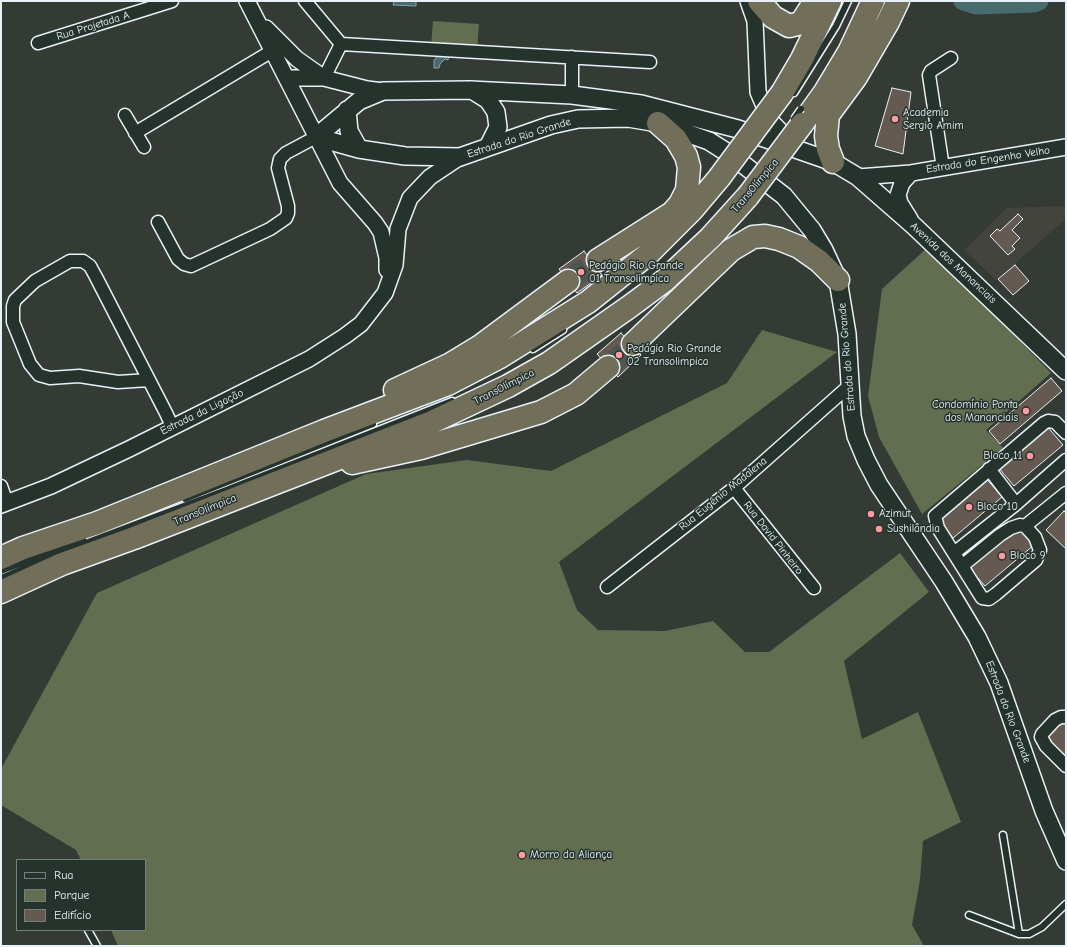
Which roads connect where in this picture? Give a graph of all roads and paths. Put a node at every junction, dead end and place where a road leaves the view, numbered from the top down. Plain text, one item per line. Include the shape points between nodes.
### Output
1 (172, 1) edge
2 (305, 1) edge
3 (748, 1) edge
4 (759, 1) edge
5 (815, 1) edge
6 (830, 1) edge
7 (848, 1) edge
8 (873, 1) edge
9 (898, 1) edge
10 (250, 8) edge
11 (38, 43) dead end
12 (341, 44) junction
13 (272, 51) junction
14 (572, 57) junction
15 (951, 58) dead end
16 (650, 62) dead end
17 (287, 78) junction
18 (324, 78) junction
19 (470, 90) junction
20 (383, 91) junction
21 (572, 95) junction
22 (785, 97) junction
23 (347, 110) junction
24 (802, 112) junction
25 (125, 116) dead end
26 (776, 118) dead end
27 (658, 123) junction
28 (136, 133) junction
29 (316, 137) junction
30 (489, 145) junction
31 (756, 146) dead end
32 (144, 147) dead end
33 (776, 147) dead end
34 (1066, 147) edge
35 (359, 149) junction
36 (798, 149) junction
37 (460, 157) junction
38 (746, 158) dead end
39 (833, 162) junction
40 (943, 168) junction
41 (758, 169) dead end
42 (911, 173) junction
43 (728, 174) junction
44 (858, 177) junction
45 (749, 188) junction
46 (158, 222) dead end
47 (914, 226) junction
48 (598, 260) tunnel mouth
49 (838, 280) junction
50 (568, 281) tunnel mouth
51 (385, 293) junction
52 (569, 326) dead end
53 (633, 344) tunnel mouth
54 (526, 353) dead end
55 (608, 367) tunnel mouth
56 (1066, 371) edge
57 (149, 380) junction
58 (845, 395) junction
59 (457, 399) dead end
60 (378, 422) dead end
61 (1064, 425) edge
62 (172, 426) junction
63 (324, 431) junction
64 (1066, 460) edge
65 (313, 467) junction
66 (989, 469) junction
67 (1, 486) edge
68 (734, 488) junction
69 (1066, 493) edge
70 (4, 504) edge
71 (1016, 504) junction
72 (1025, 526) junction
73 (954, 553) junction
74 (1, 558) edge
75 (962, 566) junction
76 (1, 571) edge
77 (1, 578) edge
78 (607, 588) dead end
79 (814, 588) dead end
80 (1, 592) edge
81 (1066, 717) edge
82 (1066, 766) edge
83 (1003, 835) dead end
84 (1062, 837) edge
85 (1066, 861) edge
86 (1066, 904) edge
87 (969, 915) dead end
88 (89, 931) edge
89 (1019, 934) junction
90 (97, 946) edge

1 - 11 street, Rua Projetada A
2 - 12 street
3 - 36 street via 755,21 758,92 770,120
4 - 5 highway via 772,17 789,26 802,23
6 - 22 highway
7 - 22 lane via 832,32
8 - 24 highway, TransOlímpica via 849,52 825,92
9 - 39 highway via 856,78 828,115 826,136
10 - 13 street
10 - 18 street via 297,59
12 - 14 street
12 - 18 street
13 - 17 street
13 - 28 street
14 - 16 street
14 - 21 street
15 - 40 street via 931,71 929,76
17 - 18 street
17 - 29 street
18 - 20 street
19 - 20 main road
19 - 21 main road
19 - 30 main road via 488,100 496,112 498,127
20 - 23 main road via 359,101
21 - 36 main road via 641,104 689,115
22 - 43 highway, bridge
23 - 29 main road
23 - 35 main road via 349,131
24 - 33 lane, TransOlímpica, bridge
24 - 45 highway, TransOlímpica, bridge
25 - 28 street
26 - 31 lane
27 - 30 main road, Estrada do Rio Grande via 628,118 578,119
27 - 48 highway via 676,139 686,156 689,167 687,190 672,213
27 - 49 main road, Estrada do Rio Grande via 709,141 784,196 812,230
28 - 32 street
29 - 35 main road, Estrada do Rio Grande
29 - 46 street via 280,159 278,168 288,213 286,218 270,229 191,266 178,259
29 - 51 street via 340,183 381,232 387,258
30 - 37 main road, Estrada do Rio Grande
34 - 40 street, Estrada do Engenho Velho
35 - 37 main road, Estrada do Rio Grande via 404,156
36 - 39 main road
37 - 51 street, Estrada da Ligação via 430,177 410,198 398,229 394,265
38 - 43 lane
39 - 44 main road, Avenida dos Mananciais
40 - 42 street, Estrada do Engenho Velho
41 - 45 lane, TransOlímpica
42 - 44 street, Estrada do Engenho Velho
42 - 47 street, Estrada do Engenho Velho via 902,183 898,195
43 - 63 highway via 647,255 588,302 528,341 448,384
44 - 47 main road, Avenida dos Mananciais
45 - 65 highway, TransOlímpica via 710,238 664,281 549,363 508,386 432,422
47 - 56 main road, Avenida dos Mananciais
49 - 53 highway via 819,261 799,247 779,239 753,237 731,250
49 - 58 main road, Estrada do Rio Grande via 846,334
50 - 63 highway via 500,333 452,364 364,403 332,421
51 - 62 street, Estrada da Ligação via 361,324 345,336 308,359
52 - 54 lane, TransOlímpica
55 - 65 highway via 576,394 541,412 388,456
57 - 57 street via 118,382 79,376 57,378 39,374 30,364 13,322 15,300 35,281 70,261 83,261 90,266
57 - 62 street
58 - 68 street, Rua Eugênio Madalena
58 - 84 main road, Estrada do Rio Grande via 856,436 866,460 887,498 944,582 977,637 999,683 1044,811
59 - 77 lane, TransOlímpica
60 - 76 lane, TransOlímpica
61 - 66 street via 1052,420 1044,423
62 - 70 street, Estrada da Ligação via 51,486
63 - 74 highway via 97,523
64 - 71 street
65 - 80 highway, TransOlímpica via 62,564
66 - 71 street
66 - 73 street via 934,516 938,528
67 - 70 street
68 - 78 street, Rua Eugênio Madalena
68 - 79 street, Rua David Pinheiro
69 - 72 street
71 - 73 street
72 - 75 street via 1011,528
72 - 75 street via 1035,537 1040,550 1039,555 989,599 982,598 976,592
73 - 75 street
81 - 82 street via 1055,720 1042,737 1046,746
83 - 89 lane
84 - 85 main road, Estrada do Rio Grande
86 - 89 lane via 1036,932
87 - 89 lane
88 - 90 lane

